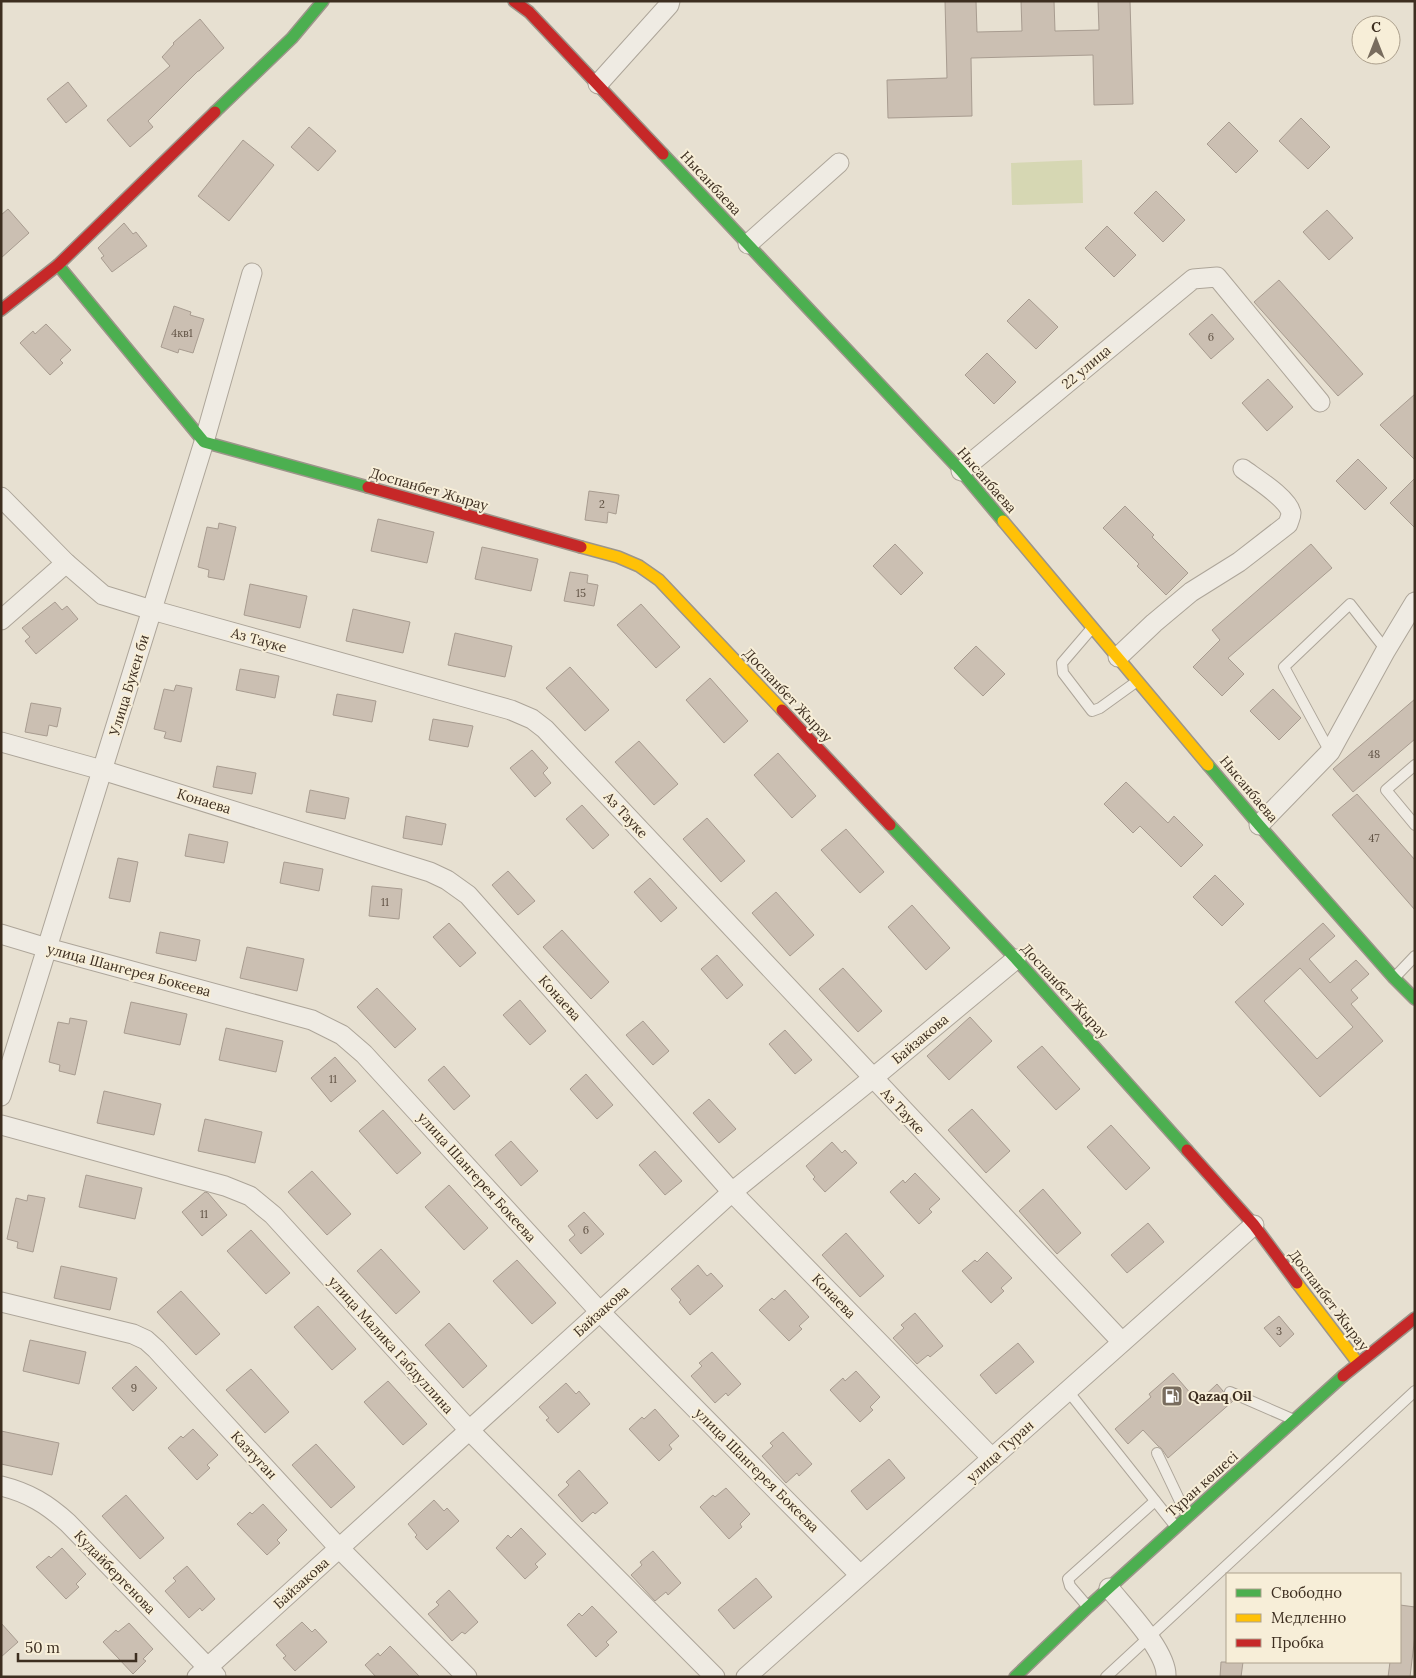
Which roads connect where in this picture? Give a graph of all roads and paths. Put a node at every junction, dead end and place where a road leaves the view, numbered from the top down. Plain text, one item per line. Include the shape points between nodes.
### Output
1 (323, 1) edge
2 (514, 1) edge
3 (670, 1) edge
4 (598, 84) junction
5 (838, 163) dead end
6 (748, 244) junction
7 (58, 266) junction
8 (252, 273) dead end
9 (1, 310) edge
10 (1320, 402) dead end
11 (204, 442) junction
12 (1243, 469) dead end
13 (961, 471) junction
14 (1, 497) edge
15 (66, 563) junction
16 (1415, 602) edge
17 (152, 610) junction
18 (1, 620) edge
19 (1093, 627) junction
20 (1386, 650) junction
21 (1118, 657) junction
22 (1138, 680) junction
23 (1, 742) edge
24 (1330, 752) junction
25 (1415, 765) edge
26 (102, 770) junction
27 (1415, 824) edge
28 (1259, 825) junction
29 (1, 934) edge
30 (47, 948) junction
31 (1415, 956) edge
32 (1016, 959) junction
33 (1394, 978) junction
34 (1415, 999) edge
35 (873, 1078) junction
36 (1, 1096) edge
37 (1, 1125) edge
38 (732, 1192) junction
39 (1254, 1225) junction
40 (1, 1302) edge
41 (600, 1312) junction
42 (1414, 1322) edge
43 (1122, 1342) junction
44 (1358, 1363) junction
45 (1068, 1390) junction
46 (1415, 1391) edge
47 (1230, 1392) dead end
48 (1296, 1420) junction
49 (469, 1430) junction
50 (1157, 1453) dead end
51 (992, 1458) junction
52 (1, 1486) edge
53 (1155, 1501) junction
54 (1188, 1517) junction
55 (1176, 1528) junction
56 (339, 1548) junction
57 (860, 1575) junction
58 (1109, 1588) junction
59 (1088, 1607) junction
60 (1148, 1636) junction
61 (207, 1674) edge
62 (467, 1677) edge
63 (715, 1677) edge
64 (746, 1677) edge
65 (1015, 1677) edge
66 (1106, 1677) edge
67 (1166, 1677) edge

1 - 7 street via 292,38
2 - 4 street, Нысанбаева via 529,12
3 - 4 street
4 - 6 street, Нысанбаева
5 - 6 street
6 - 13 street, Нысанбаева
7 - 9 street
7 - 11 street
8 - 11 street, Улица Букен би
10 - 13 street, 22 улица via 1217,277 1193,279
11 - 17 street, Улица Букен би
11 - 32 street, Доспанбет Жырау via 618,557 639,566 659,580
12 - 21 street via 1288,506 1291,515 1288,524 1239,562 1191,592
13 - 19 street, Нысанбаева
14 - 15 street, Аз Тауке
15 - 17 street, Аз Тауке via 103,595
15 - 18 street
16 - 20 street
17 - 26 street, Улица Букен би
17 - 35 street, Аз Тауке via 532,718
19 - 21 street, Нысанбаева
19 - 22 lane via 1062,663 1063,673 1092,711
20 - 24 street
20 - 24 lane via 1350,604 1284,667
21 - 22 street, Нысанбаева
22 - 28 street, Нысанбаева
23 - 26 street, Конаева
24 - 28 street
25 - 27 lane via 1386,790
26 - 30 street, Улица Букен би
26 - 38 street, Конаева via 447,880 468,895
28 - 33 street, Нысанбаева
29 - 30 street, улица Шангерея Бокеева
30 - 36 street, Улица Букен би
30 - 41 street, улица Шангерея Бокеева via 312,1020 342,1035 364,1054
31 - 33 lane
32 - 35 street, Байзакова
32 - 39 street, Доспанбет Жырау
33 - 34 street, Нысанбаева
35 - 38 street, Байзакова
35 - 43 street, Аз Тауке
37 - 49 street, улица Малика Габдуллина via 250,1196 272,1215
38 - 41 street, Байзакова
38 - 51 street, Конаева
39 - 43 street, улица Туран
39 - 44 street, Доспанбет Жырау
40 - 56 street, Казтуган via 146,1340
41 - 49 street, Байзакова
41 - 57 street, улица Шангерея Бокеева
42 - 44 street, Тұран көшесі
43 - 45 street, улица Туран
44 - 48 street, Тұран көшесі
45 - 51 street, улица Туран
45 - 53 lane
46 - 60 lane
47 - 48 lane
48 - 54 street, Тұран көшесі
49 - 56 street, Байзакова
49 - 63 street, улица Малика Габдуллина
50 - 54 lane
51 - 57 street, улица Туран
52 - 61 street, Кудайбергенова via 48,1505 68,1523
53 - 55 lane
53 - 59 lane via 1068,1578 1070,1586
54 - 55 street, Тұран көшесі
55 - 58 street, Тұран көшесі
56 - 61 street, Байзакова
56 - 62 street, Казтуган
57 - 64 street, улица Туран
58 - 59 street, Тұран көшесі
58 - 60 street
59 - 65 street, Тұран көшесі
60 - 66 lane
60 - 67 street via 1163,1658

